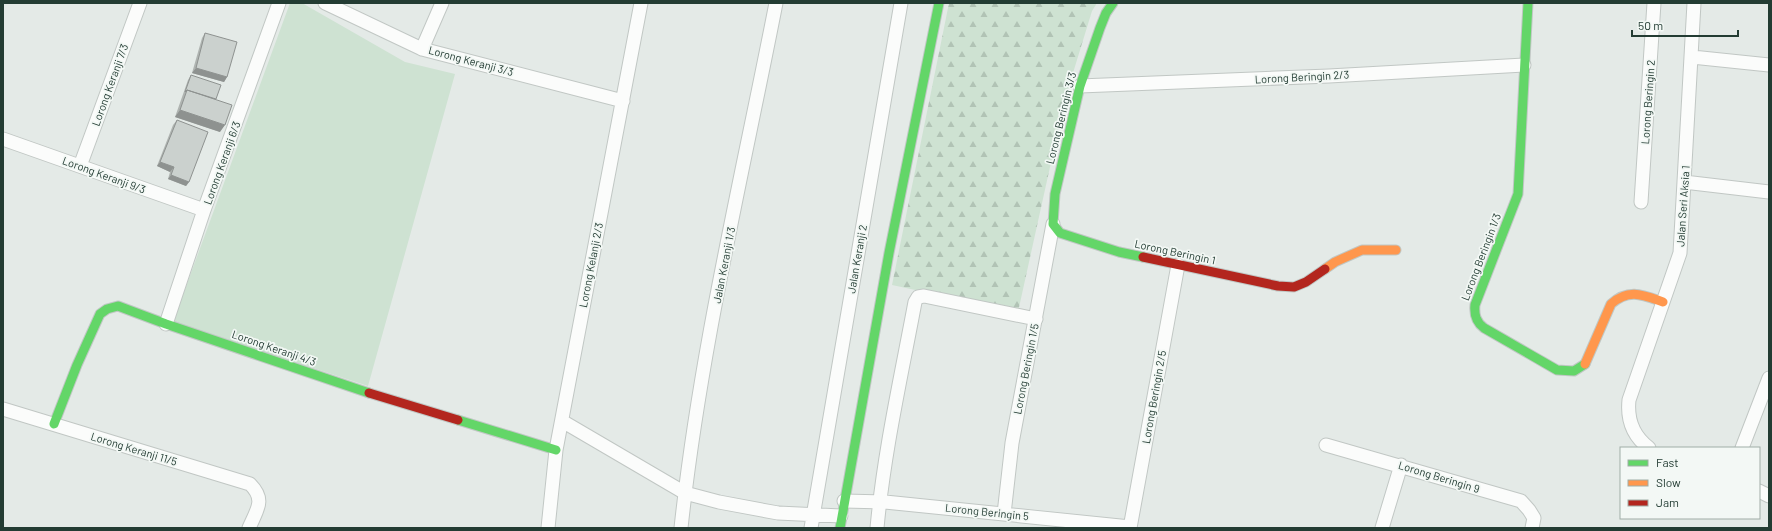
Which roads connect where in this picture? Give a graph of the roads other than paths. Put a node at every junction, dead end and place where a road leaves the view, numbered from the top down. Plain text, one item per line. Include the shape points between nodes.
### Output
1 (140, 3) edge
2 (279, 3) edge
3 (325, 3) edge
4 (442, 3) edge
5 (641, 3) edge
6 (776, 3) edge
7 (901, 3) edge
8 (940, 3) edge
9 (1113, 3) edge
10 (1528, 3) edge
11 (1654, 3) edge
12 (1694, 3) edge
13 (422, 49) junction
14 (1692, 57) junction
15 (1524, 65) junction
16 (1769, 65) edge
17 (1080, 86) junction
18 (623, 101) junction
19 (3, 139) edge
20 (80, 166) junction
21 (1684, 182) junction
22 (1769, 192) edge
23 (1642, 202) dead end
24 (204, 210) junction
25 (1053, 224) junction
26 (1396, 250) dead end
27 (1178, 265) junction
28 (1662, 302) junction
29 (1036, 319) junction
30 (166, 324) junction
31 (1769, 378) edge
32 (3, 408) edge
33 (562, 421) junction
34 (54, 424) junction
35 (1326, 445) dead end
36 (1648, 447) edge
37 (1742, 447) edge
38 (556, 450) junction
39 (1401, 465) junction
40 (1760, 492) edge
41 (685, 493) junction
42 (1769, 496) edge
43 (844, 501) junction
44 (880, 502) junction
45 (1004, 514) junction
46 (812, 522) edge
47 (841, 522) edge
48 (250, 528) edge
49 (548, 528) edge
50 (681, 528) edge
51 (877, 528) edge
52 (1130, 528) edge
53 (1382, 528) edge
54 (1532, 528) edge

1 - 20 street, Lorong Keranji 7/3
2 - 24 street, Lorong Keranji 6/3
3 - 13 street, Lorong Keranji 3/3
4 - 13 street
5 - 18 street, Lorong Kelanji 2/3
6 - 41 street, Jalan Keranji 1/3 via 708,343
7 - 46 street, Jalan Keranji 2
8 - 43 street via 888,253
9 - 17 street, Lorong Beringin 3/3 via 1100,28
10 - 15 street, Lorong Beringin 1/3
11 - 23 street, Lorong Beringin 2
12 - 14 street, Jalan Seri Aksia 1
13 - 18 street, Lorong Keranji 3/3
14 - 16 street
14 - 21 street, Jalan Seri Aksia 1
15 - 17 street, Lorong Beringin 2/3
15 - 28 street, Lorong Beringin 1/3 via 1518,194 1474,305 1474,318 1477,323 1557,370 1574,371 1585,364 1611,304 1617,298 1638,293
17 - 25 street, Lorong Beringin 3/3 via 1055,194
18 - 33 street, Lorong Kelanji 2/3
19 - 20 street, Lorong Keranji 9/3
20 - 24 street, Lorong Keranji 9/3
21 - 22 street
21 - 28 street, Jalan Seri Aksia 1 via 1680,253
24 - 30 street, Lorong Keranji 6/3
25 - 27 street, Lorong Beringin 1 via 1060,233 1068,236 1119,252
25 - 29 street, Lorong Beringin 1/5
26 - 27 street, Lorong Beringin 1 via 1362,250 1335,262 1294,287
27 - 52 street, Lorong Beringin 2/5
28 - 36 street, Jalan Seri Aksia 1 via 1628,400 1629,421 1639,439
29 - 44 street via 924,296 918,297 915,302
29 - 45 street, Lorong Beringin 1/5 via 1012,444
30 - 34 street, Lorong Keranji 4/3 via 118,306 100,314
30 - 38 street, Lorong Keranji 4/3 via 372,394
31 - 37 street
32 - 34 street, Lorong Keranji 11/5
33 - 38 street, Lorong Kelanji 2/3
33 - 41 street
34 - 48 street, Lorong Keranji 11/5 via 250,484 260,496
35 - 39 street, Lorong Beringin 9
38 - 49 street, Lorong Kelanji 2/3
39 - 53 street
39 - 54 street, Lorong Beringin 9 via 1521,501 1534,518
40 - 42 street
41 - 46 street
41 - 50 street, Jalan Keranji 1/3
43 - 44 street, Lorong Beringin 5
43 - 47 street
44 - 45 street, Lorong Beringin 5
44 - 51 street
45 - 52 street, Lorong Beringin 5
46 - 47 street

